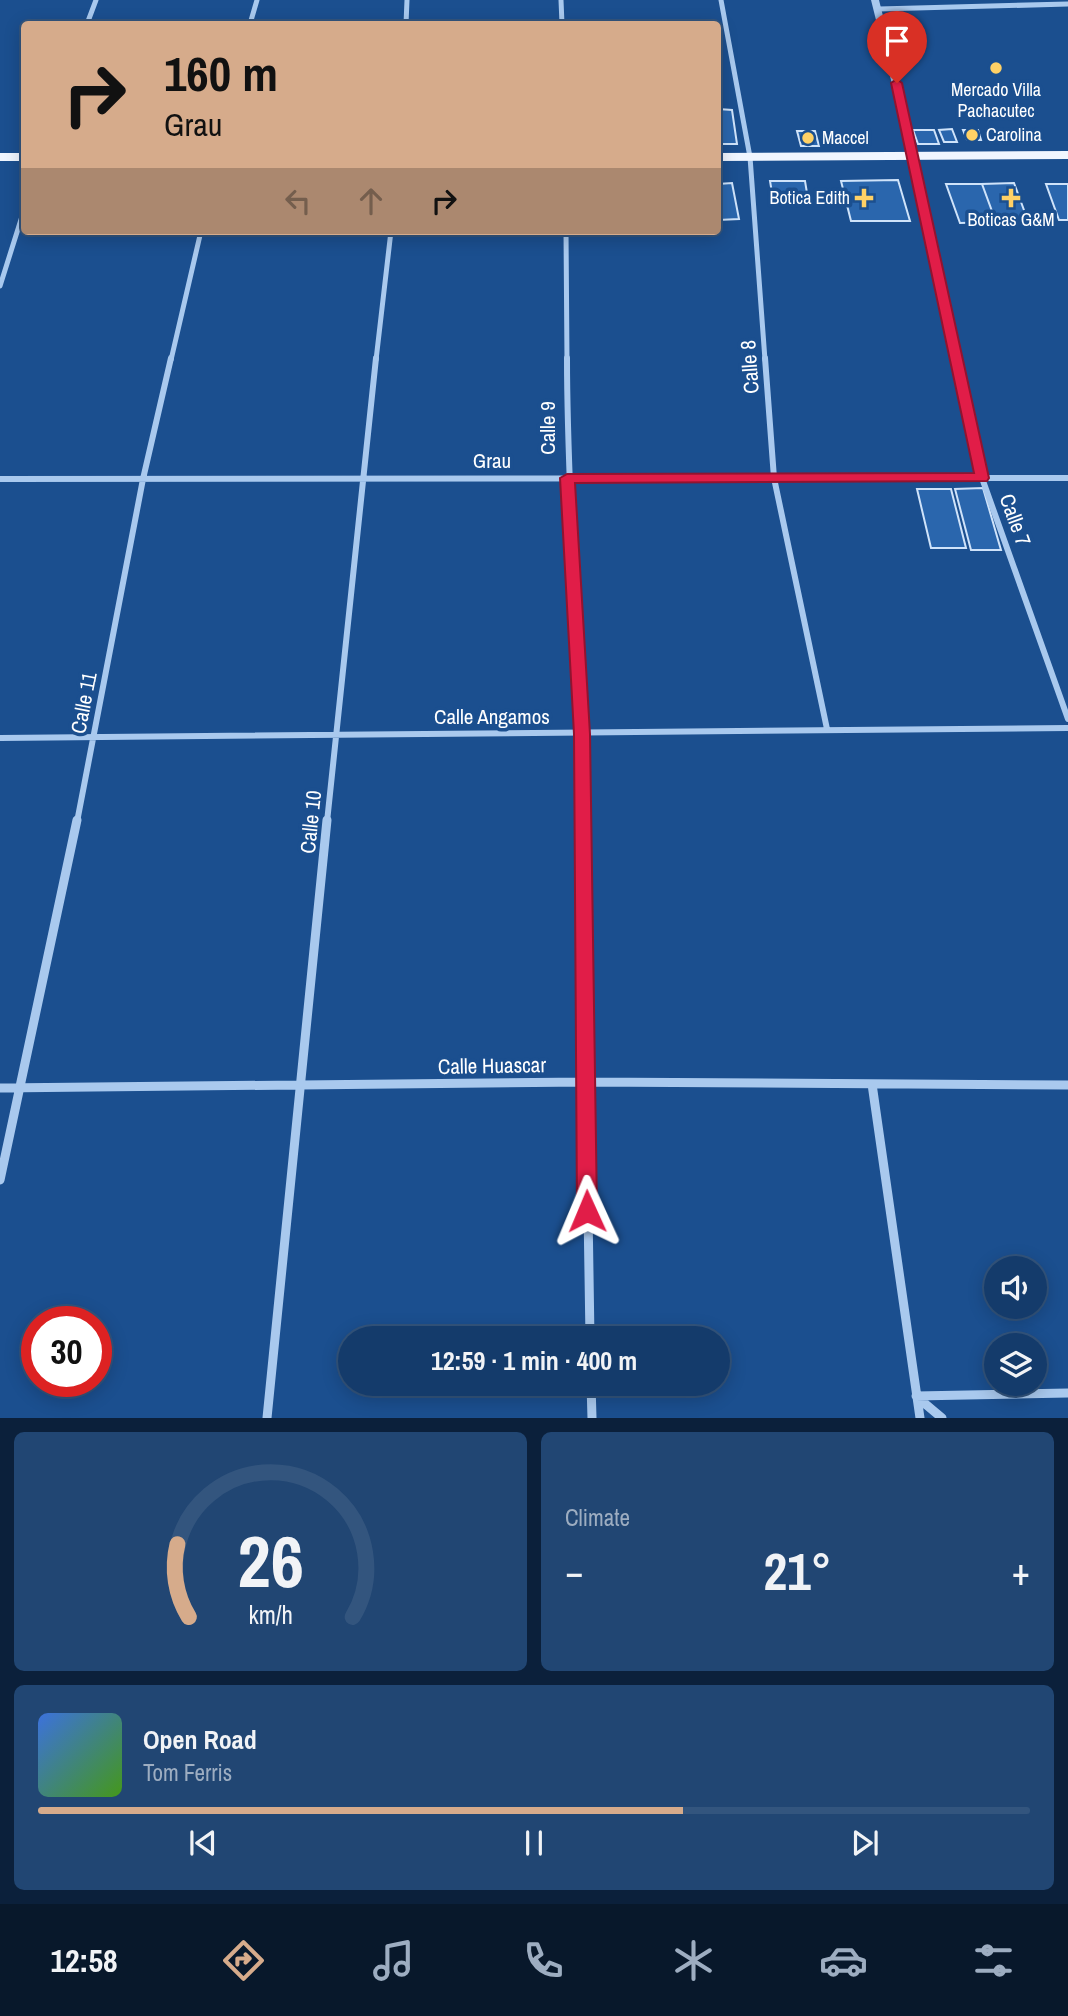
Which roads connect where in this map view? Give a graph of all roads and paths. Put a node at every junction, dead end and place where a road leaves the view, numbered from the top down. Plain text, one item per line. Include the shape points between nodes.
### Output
1 (96, 0) edge
2 (257, 0) edge
3 (407, 0) edge
4 (561, 0) edge
5 (721, 0) edge
6 (875, 0) edge
7 (1018, 2) edge
8 (1068, 4) edge
9 (879, 9) junction
10 (88, 21) edge
11 (251, 21) edge
12 (406, 21) edge
13 (562, 21) edge
14 (1068, 155) edge
15 (914, 156) junction
16 (721, 157) edge
17 (750, 157) junction
18 (0, 158) edge
19 (21, 158) edge
20 (21, 220) edge
21 (200, 235) edge
22 (391, 235) edge
23 (566, 235) edge
24 (0, 286) edge
25 (362, 478) junction
26 (567, 478) junction
27 (774, 478) junction
28 (982, 478) junction
29 (1068, 478) edge
30 (0, 479) edge
31 (144, 479) junction
32 (1068, 719) edge
33 (1068, 728) edge
34 (827, 729) junction
35 (582, 734) junction
36 (339, 735) junction
37 (0, 738) edge
38 (95, 738) junction
39 (584, 1082) junction
40 (872, 1084) junction
41 (1068, 1085) edge
42 (299, 1086) junction
43 (0, 1088) edge
44 (18, 1088) junction
45 (0, 1180) edge
46 (590, 1326) edge
47 (1068, 1393) edge
48 (591, 1396) edge
49 (916, 1396) junction
50 (267, 1418) edge
51 (592, 1418) edge
52 (920, 1418) edge
53 (942, 1418) edge

1 - 10 street
2 - 11 street
3 - 12 street
4 - 13 street
5 - 17 street, Calle 8
6 - 9 street, Calle 7
7 - 8 street
7 - 9 street
9 - 15 street, Calle 7
14 - 15 main road
15 - 17 main road
15 - 28 street, Calle 7
16 - 17 main road
17 - 27 street, Calle 8
18 - 19 main road
20 - 24 street
21 - 31 street, Calle 11
22 - 25 street, Calle 10
23 - 26 street, Calle 9
25 - 26 street, Grau
25 - 31 street, Grau
25 - 36 street, Calle 10
26 - 27 street, Grau
26 - 35 street, Calle 9
27 - 28 street, Grau
27 - 34 street, Calle 8
28 - 29 street, Grau
28 - 32 street, Calle 7
30 - 31 street, Grau
31 - 38 street, Calle 11
33 - 34 street, Calle Angamos
34 - 35 street, Calle Angamos
35 - 36 street, Calle Angamos
35 - 39 street, Calle 9
36 - 38 street, Calle Angamos
36 - 42 street, Calle 10
37 - 38 street, Calle Angamos
38 - 44 street, Calle 11
39 - 40 street, Calle Huascar
39 - 42 street, Calle Huascar
39 - 46 street, Calle 9
40 - 41 street, Calle Huascar
40 - 49 street
42 - 44 street, Calle Huascar
42 - 50 street, Calle 10
43 - 44 street, Calle Huascar
44 - 45 street, Calle 11
47 - 49 street
48 - 51 street
49 - 52 street
49 - 53 street

